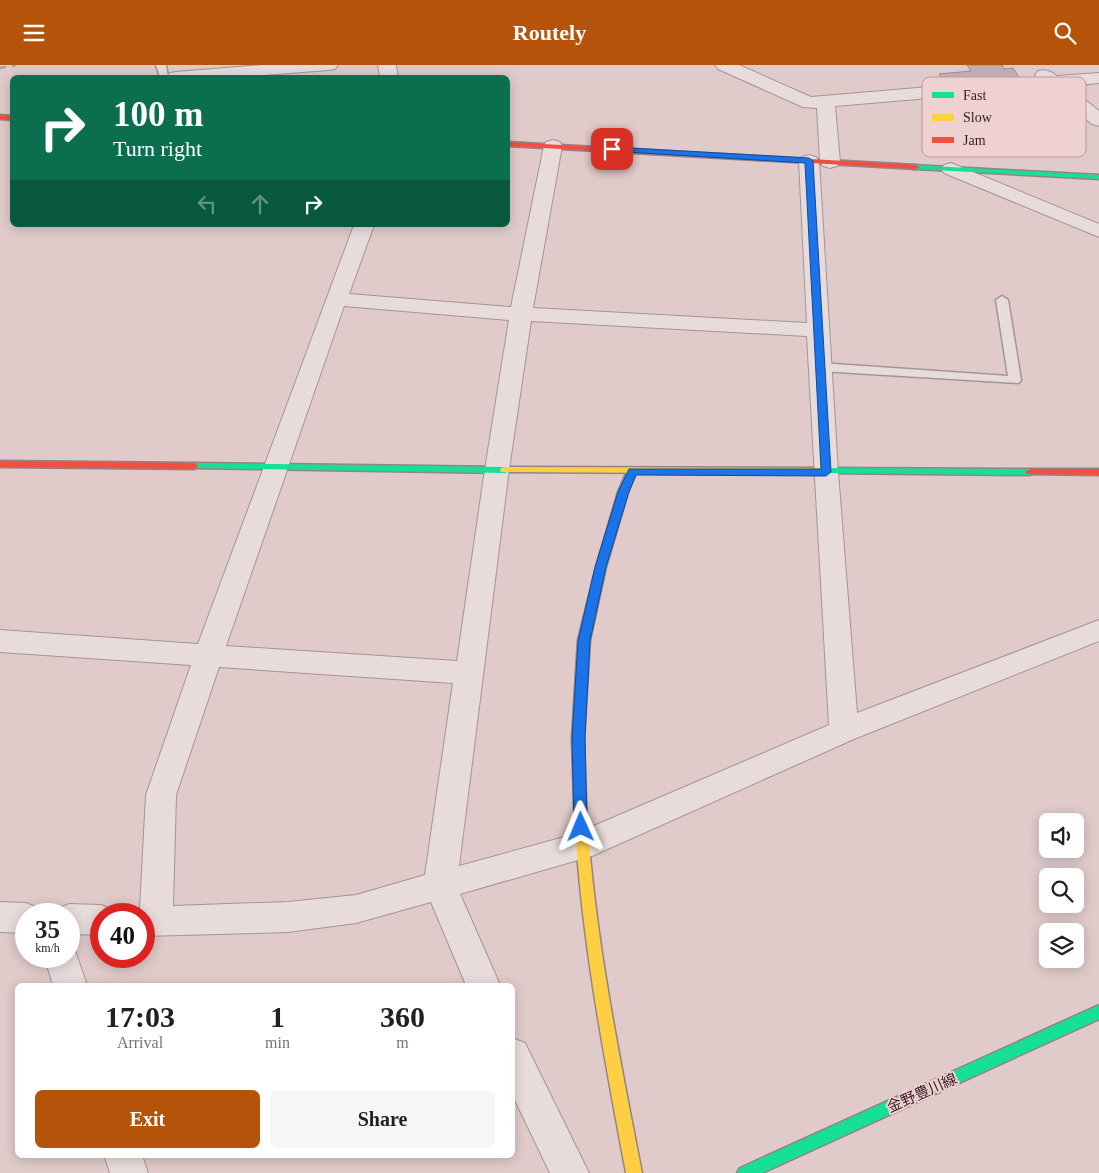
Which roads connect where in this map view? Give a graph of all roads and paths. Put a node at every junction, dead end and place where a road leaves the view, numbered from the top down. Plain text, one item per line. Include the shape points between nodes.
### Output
1 (329, 65) edge
2 (724, 65) edge
3 (1031, 65) edge
4 (202, 75) edge
5 (1046, 77) edge
6 (1099, 78) edge
7 (1086, 79) edge
8 (922, 94) edge
9 (826, 102) junction
10 (1086, 109) edge
11 (1099, 120) edge
12 (510, 144) edge
13 (553, 146) junction
14 (819, 161) junction
15 (951, 169) junction
16 (1099, 177) edge
17 (363, 227) edge
18 (1099, 231) edge
19 (336, 299) junction
20 (1002, 300) dead end
21 (521, 314) junction
22 (818, 330) junction
23 (820, 367) junction
24 (0, 463) edge
25 (276, 467) junction
26 (497, 469) junction
27 (632, 471) junction
28 (826, 472) junction
29 (1099, 472) edge
30 (1099, 630) edge
31 (0, 641) edge
32 (208, 656) junction
33 (469, 673) junction
34 (844, 731) junction
35 (581, 845) junction
36 (440, 886) junction
37 (152, 903) edge
38 (0, 917) edge
39 (15, 918) edge
40 (155, 922) edge
41 (65, 968) edge
42 (69, 983) edge
43 (482, 983) edge
44 (1099, 1013) edge
45 (515, 1061) edge
46 (124, 1158) edge
47 (129, 1173) edge
48 (570, 1173) edge
49 (634, 1173) edge
50 (745, 1173) edge

1 - 4 street
2 - 9 street via 809,103
3 - 5 street
6 - 7 street
8 - 9 street
9 - 14 street
10 - 11 street
12 - 13 street
13 - 14 street
13 - 21 street
14 - 15 street
14 - 22 street
15 - 16 street
15 - 18 street
17 - 19 street
19 - 21 street
19 - 25 street
20 - 23 lane via 1015,380
21 - 22 street
21 - 26 street
22 - 23 street
23 - 28 street
24 - 25 street
25 - 26 street
25 - 32 street
26 - 27 street
26 - 33 street
27 - 28 street
27 - 35 street via 601,567 584,641 578,737
28 - 29 street
28 - 34 street
30 - 34 street
31 - 32 street
32 - 33 street
32 - 37 street via 161,795
33 - 36 street
34 - 35 street
35 - 36 street
35 - 49 street via 600,991
36 - 40 street via 347,910 288,917
36 - 43 street
38 - 39 street
41 - 42 street
44 - 50 street, 金野豊川線
45 - 48 street
46 - 47 street

